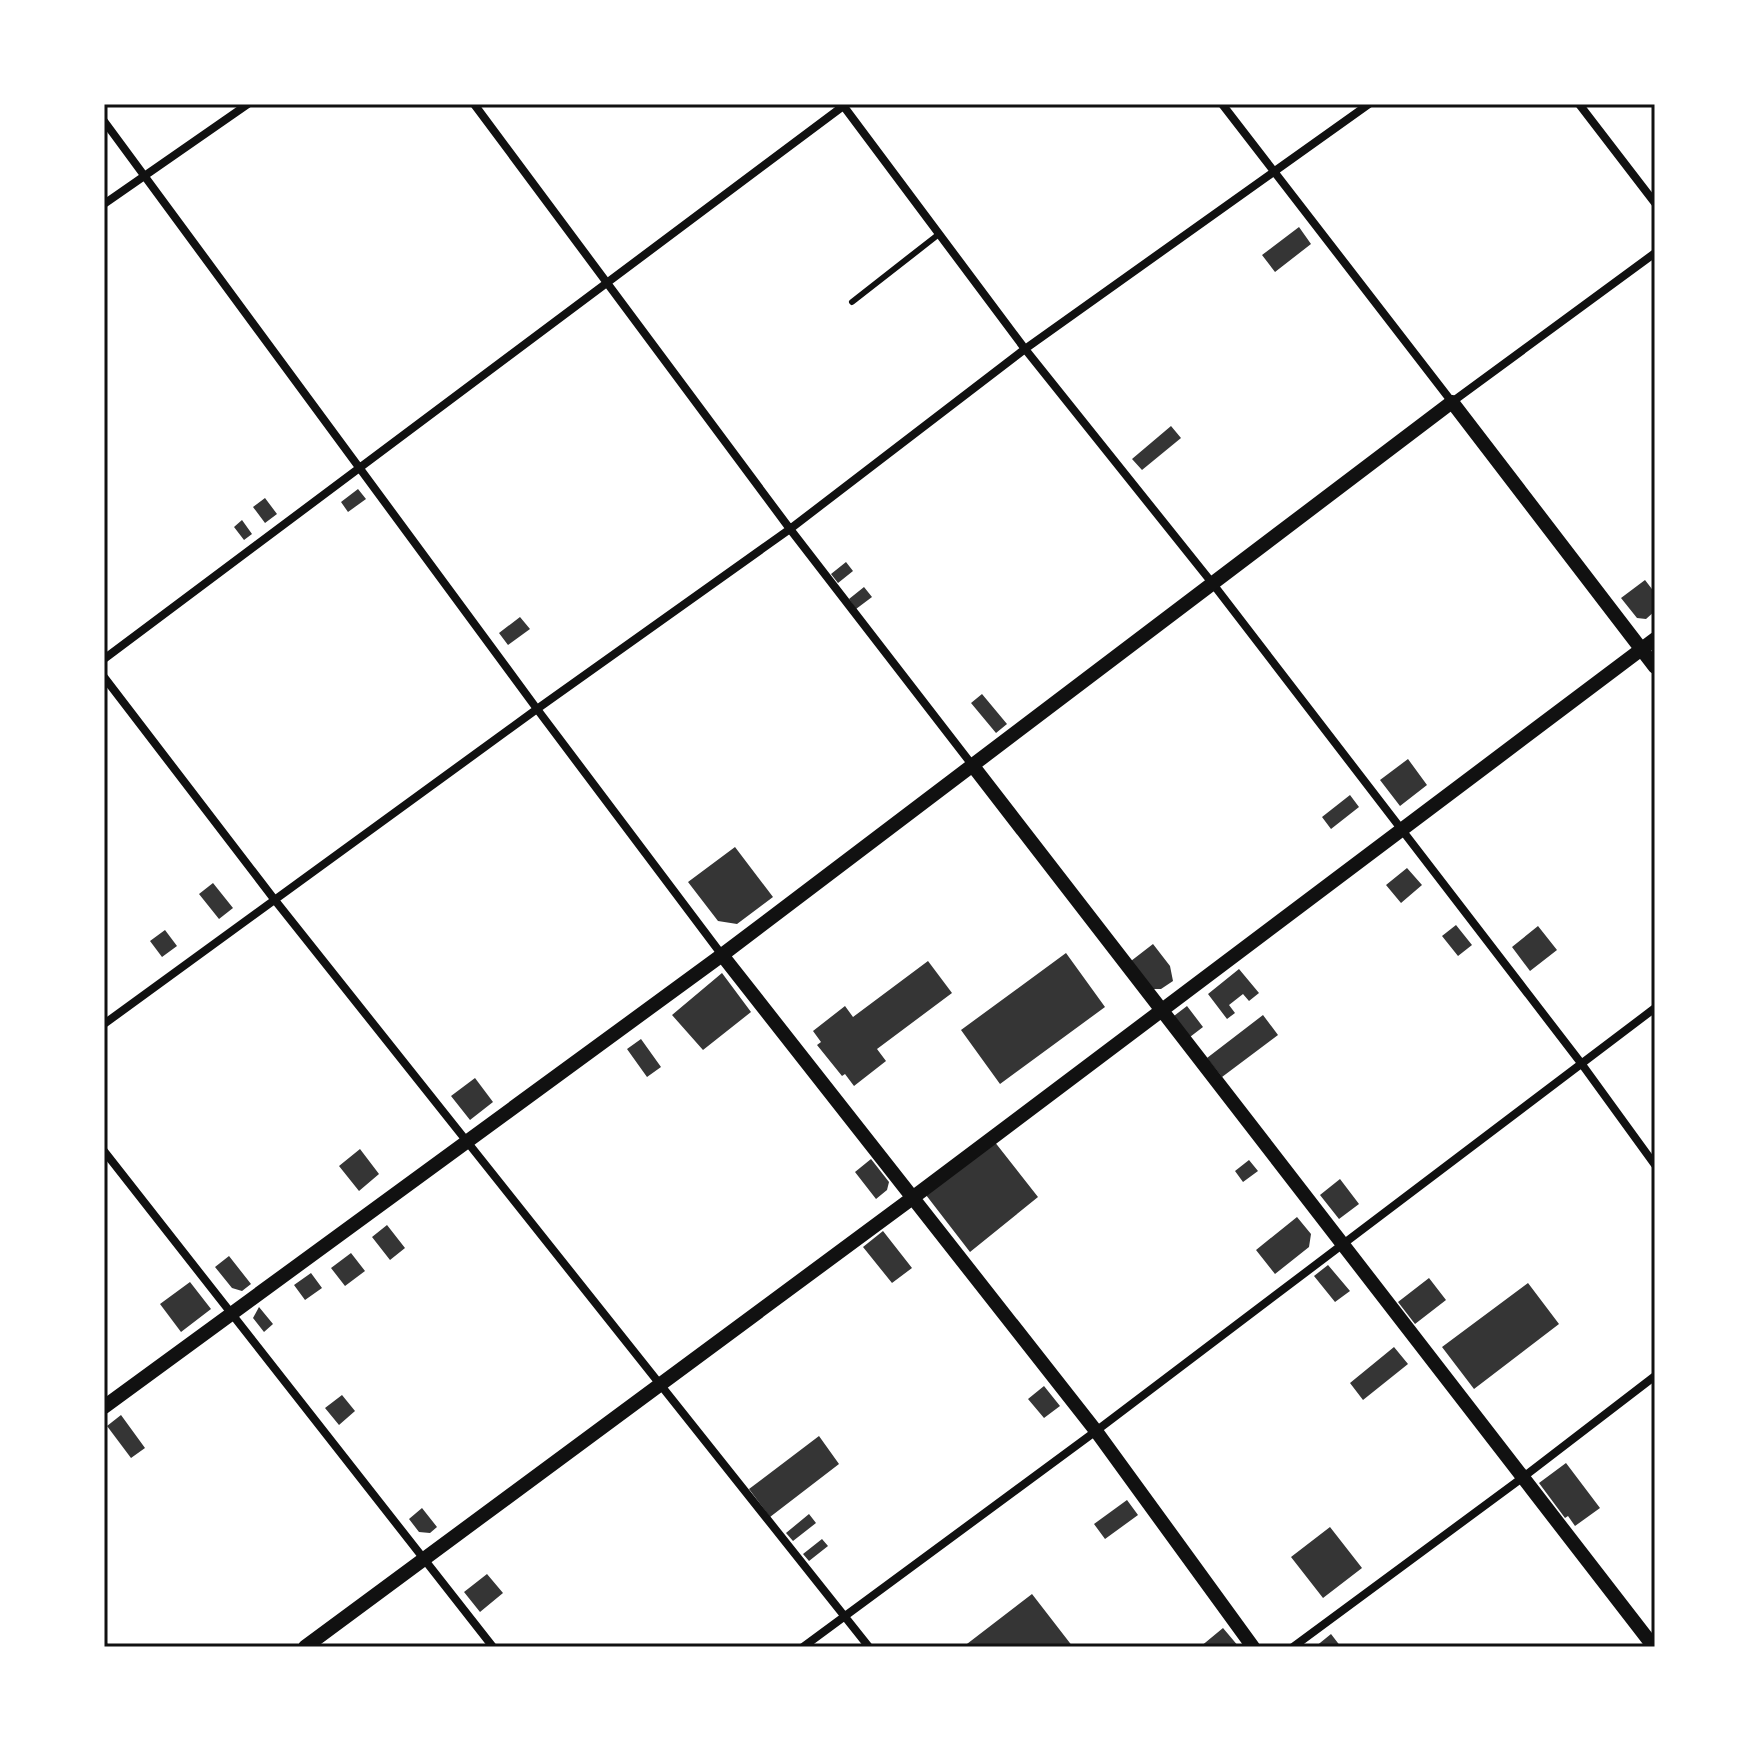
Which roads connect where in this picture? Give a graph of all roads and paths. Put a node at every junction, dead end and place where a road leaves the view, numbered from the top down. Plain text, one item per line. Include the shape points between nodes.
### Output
1 (248, 104) edge
2 (474, 104) edge
3 (844, 104) edge
4 (1222, 104) edge
5 (1369, 104) edge
6 (1579, 104) edge
7 (104, 121) edge
8 (1275, 173) junction
9 (145, 176) junction
10 (1655, 203) edge
11 (104, 204) edge
12 (939, 234) junction
13 (1655, 253) edge
14 (607, 281) junction
15 (852, 302) dead end
16 (1025, 349) junction
17 (1452, 402) junction
18 (359, 467) junction
19 (790, 529) junction
20 (1213, 584) junction
21 (1655, 639) edge
22 (1641, 649) junction
23 (104, 659) edge
24 (1655, 667) edge
25 (104, 677) edge
26 (537, 709) junction
27 (973, 766) junction
28 (1403, 829) junction
29 (274, 899) junction
30 (722, 955) junction
31 (1655, 1008) edge
32 (1162, 1012) junction
33 (104, 1024) edge
34 (1581, 1063) junction
35 (468, 1141) junction
36 (104, 1151) edge
37 (1655, 1165) edge
38 (911, 1199) junction
39 (1343, 1244) junction
40 (230, 1314) junction
41 (1655, 1376) edge
42 (660, 1385) junction
43 (104, 1407) edge
44 (1096, 1431) junction
45 (1522, 1478) junction
46 (423, 1561) junction
47 (844, 1615) junction
48 (305, 1647) edge
49 (493, 1647) edge
50 (803, 1647) edge
51 (869, 1647) edge
52 (1253, 1647) edge
53 (1293, 1647) edge
54 (1654, 1647) edge

1 - 9 street
2 - 14 street
3 - 12 street
3 - 14 street
4 - 8 street
5 - 8 street
6 - 10 street
7 - 9 street
8 - 16 street
8 - 17 street
9 - 11 street
9 - 18 street
12 - 15 lane
12 - 16 street
13 - 17 street
14 - 18 street
14 - 19 street
16 - 19 street
16 - 20 street
17 - 20 street
17 - 22 street
18 - 23 street
18 - 26 street
19 - 26 street
19 - 27 street
20 - 27 street
20 - 28 street
21 - 22 street
22 - 24 street
22 - 28 street
25 - 29 street
26 - 29 street
26 - 30 street
27 - 30 street
27 - 32 street
28 - 32 street
28 - 34 street
29 - 33 street
29 - 35 street
30 - 35 street
30 - 38 street
31 - 34 street
32 - 38 street
32 - 39 street
34 - 37 street
34 - 39 street
35 - 40 street
35 - 42 street
36 - 40 street
38 - 42 street
38 - 44 street
39 - 44 street
39 - 45 street
40 - 43 street
40 - 46 street
41 - 45 street
42 - 46 street
42 - 47 street
44 - 47 street
44 - 52 street
45 - 53 street
45 - 54 street
46 - 48 street
46 - 49 street
47 - 50 street
47 - 51 street

